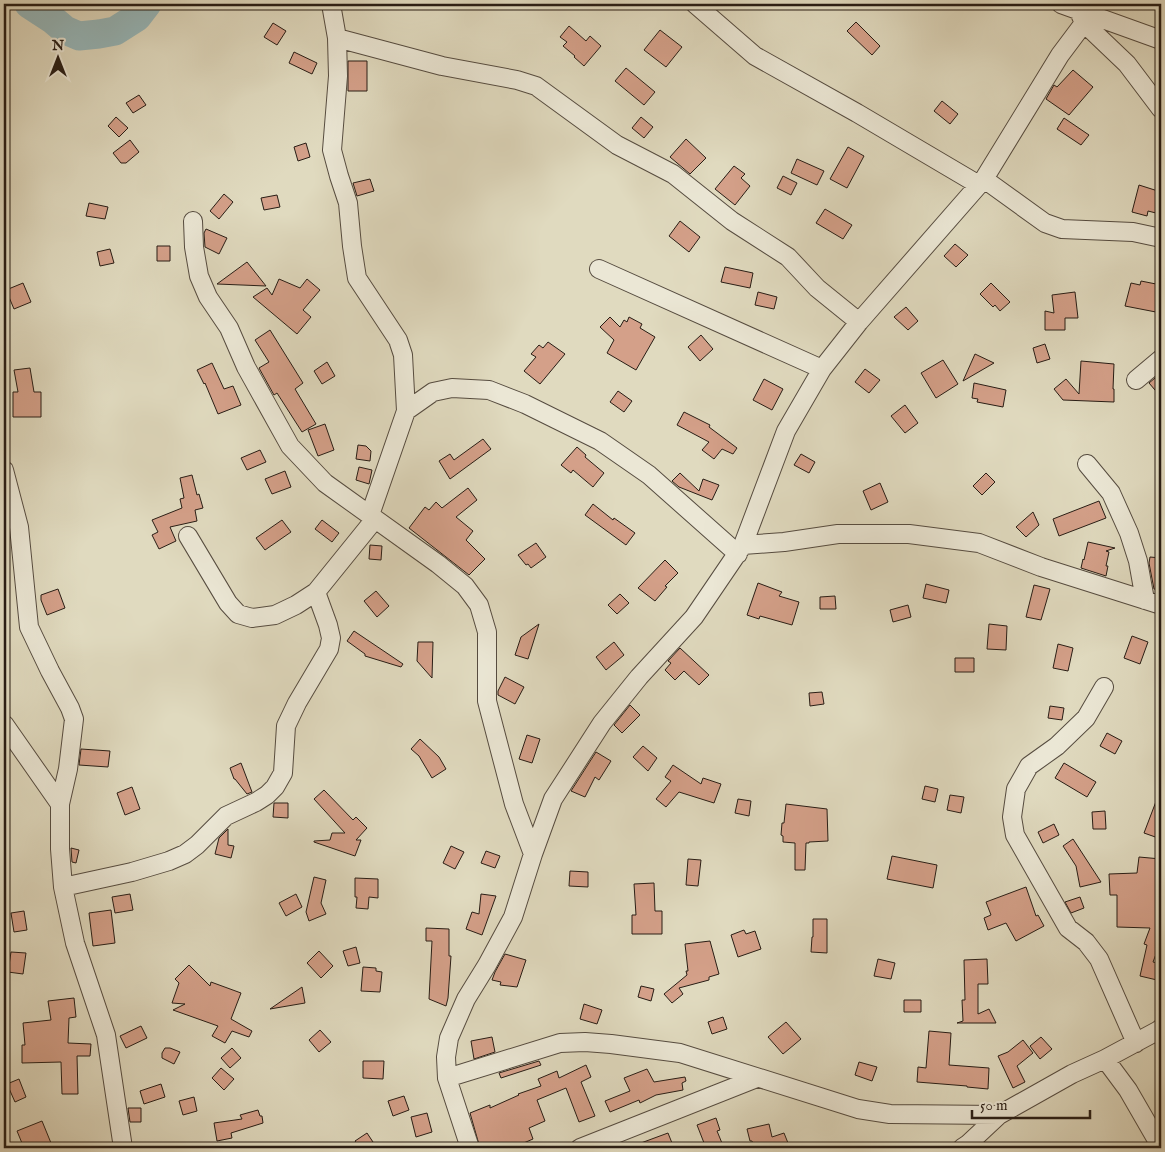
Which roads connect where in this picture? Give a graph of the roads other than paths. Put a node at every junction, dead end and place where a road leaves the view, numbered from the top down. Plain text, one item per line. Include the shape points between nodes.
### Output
1 (331, 4) edge
2 (695, 4) edge
3 (1061, 4) edge
4 (1081, 16) junction
5 (337, 38) junction
6 (1161, 40) edge
7 (1161, 109) edge
8 (982, 182) junction
9 (194, 221) dead end
10 (1161, 238) edge
11 (599, 269) dead end
12 (859, 322) junction
13 (1161, 359) edge
14 (822, 369) junction
15 (1136, 380) dead end
16 (406, 411) junction
17 (1087, 464) dead end
18 (4, 470) edge
19 (373, 517) junction
20 (188, 536) dead end
21 (740, 549) junction
22 (316, 592) junction
23 (1153, 603) edge
24 (1104, 687) dead end
25 (4, 724) edge
26 (60, 804) junction
27 (534, 854) junction
28 (63, 887) junction
29 (1161, 1028) edge
30 (1136, 1043) junction
31 (1105, 1060) junction
32 (447, 1078) junction
33 (757, 1078) junction
34 (999, 1115) junction
35 (1160, 1144) edge
36 (123, 1148) edge
37 (470, 1148) edge
38 (580, 1148) edge
39 (962, 1148) edge

1 - 5 street
2 - 8 street via 755,56
3 - 4 street
4 - 6 street
4 - 7 street via 1127,64
4 - 8 street
5 - 12 street via 442,66 536,86 618,145 673,174 732,221 788,257 817,288
5 - 16 street via 338,76 332,150 348,203 357,278 398,340 403,355
8 - 10 street via 1045,223 1062,229 1133,232
8 - 12 street
9 - 19 street via 199,276 208,298 229,328 246,367 290,446 325,483
11 - 14 street
12 - 14 street
13 - 15 street
14 - 21 street via 786,431
16 - 19 street
16 - 21 street via 433,392 452,388 490,390 525,404 600,441
17 - 23 street via 1111,493 1129,533
18 - 26 street via 19,527 29,627 74,719
19 - 22 street
19 - 27 street via 465,586 479,605 487,632 486,701 514,804
20 - 22 street via 238,614 252,618 275,614
21 - 23 street via 838,534 908,534 979,543 1041,568
21 - 27 street via 694,617 602,723 553,799
22 - 28 street via 331,638 329,649 286,726 283,773 275,787 256,802 226,816 185,854 132,872
24 - 30 street via 1086,718 1057,746 1029,766 1016,789 1012,818 1015,835 1068,928 1086,942 1099,959
25 - 26 street
26 - 28 street
27 - 32 street via 514,917 466,999 450,1038 446,1057
28 - 36 street via 75,943 106,1034
29 - 30 street
30 - 31 street
31 - 34 street via 1072,1074
31 - 35 street via 1128,1090
32 - 33 street via 560,1043 585,1042 680,1053
32 - 37 street
33 - 34 street via 858,1109 882,1113
33 - 38 street
34 - 39 street

